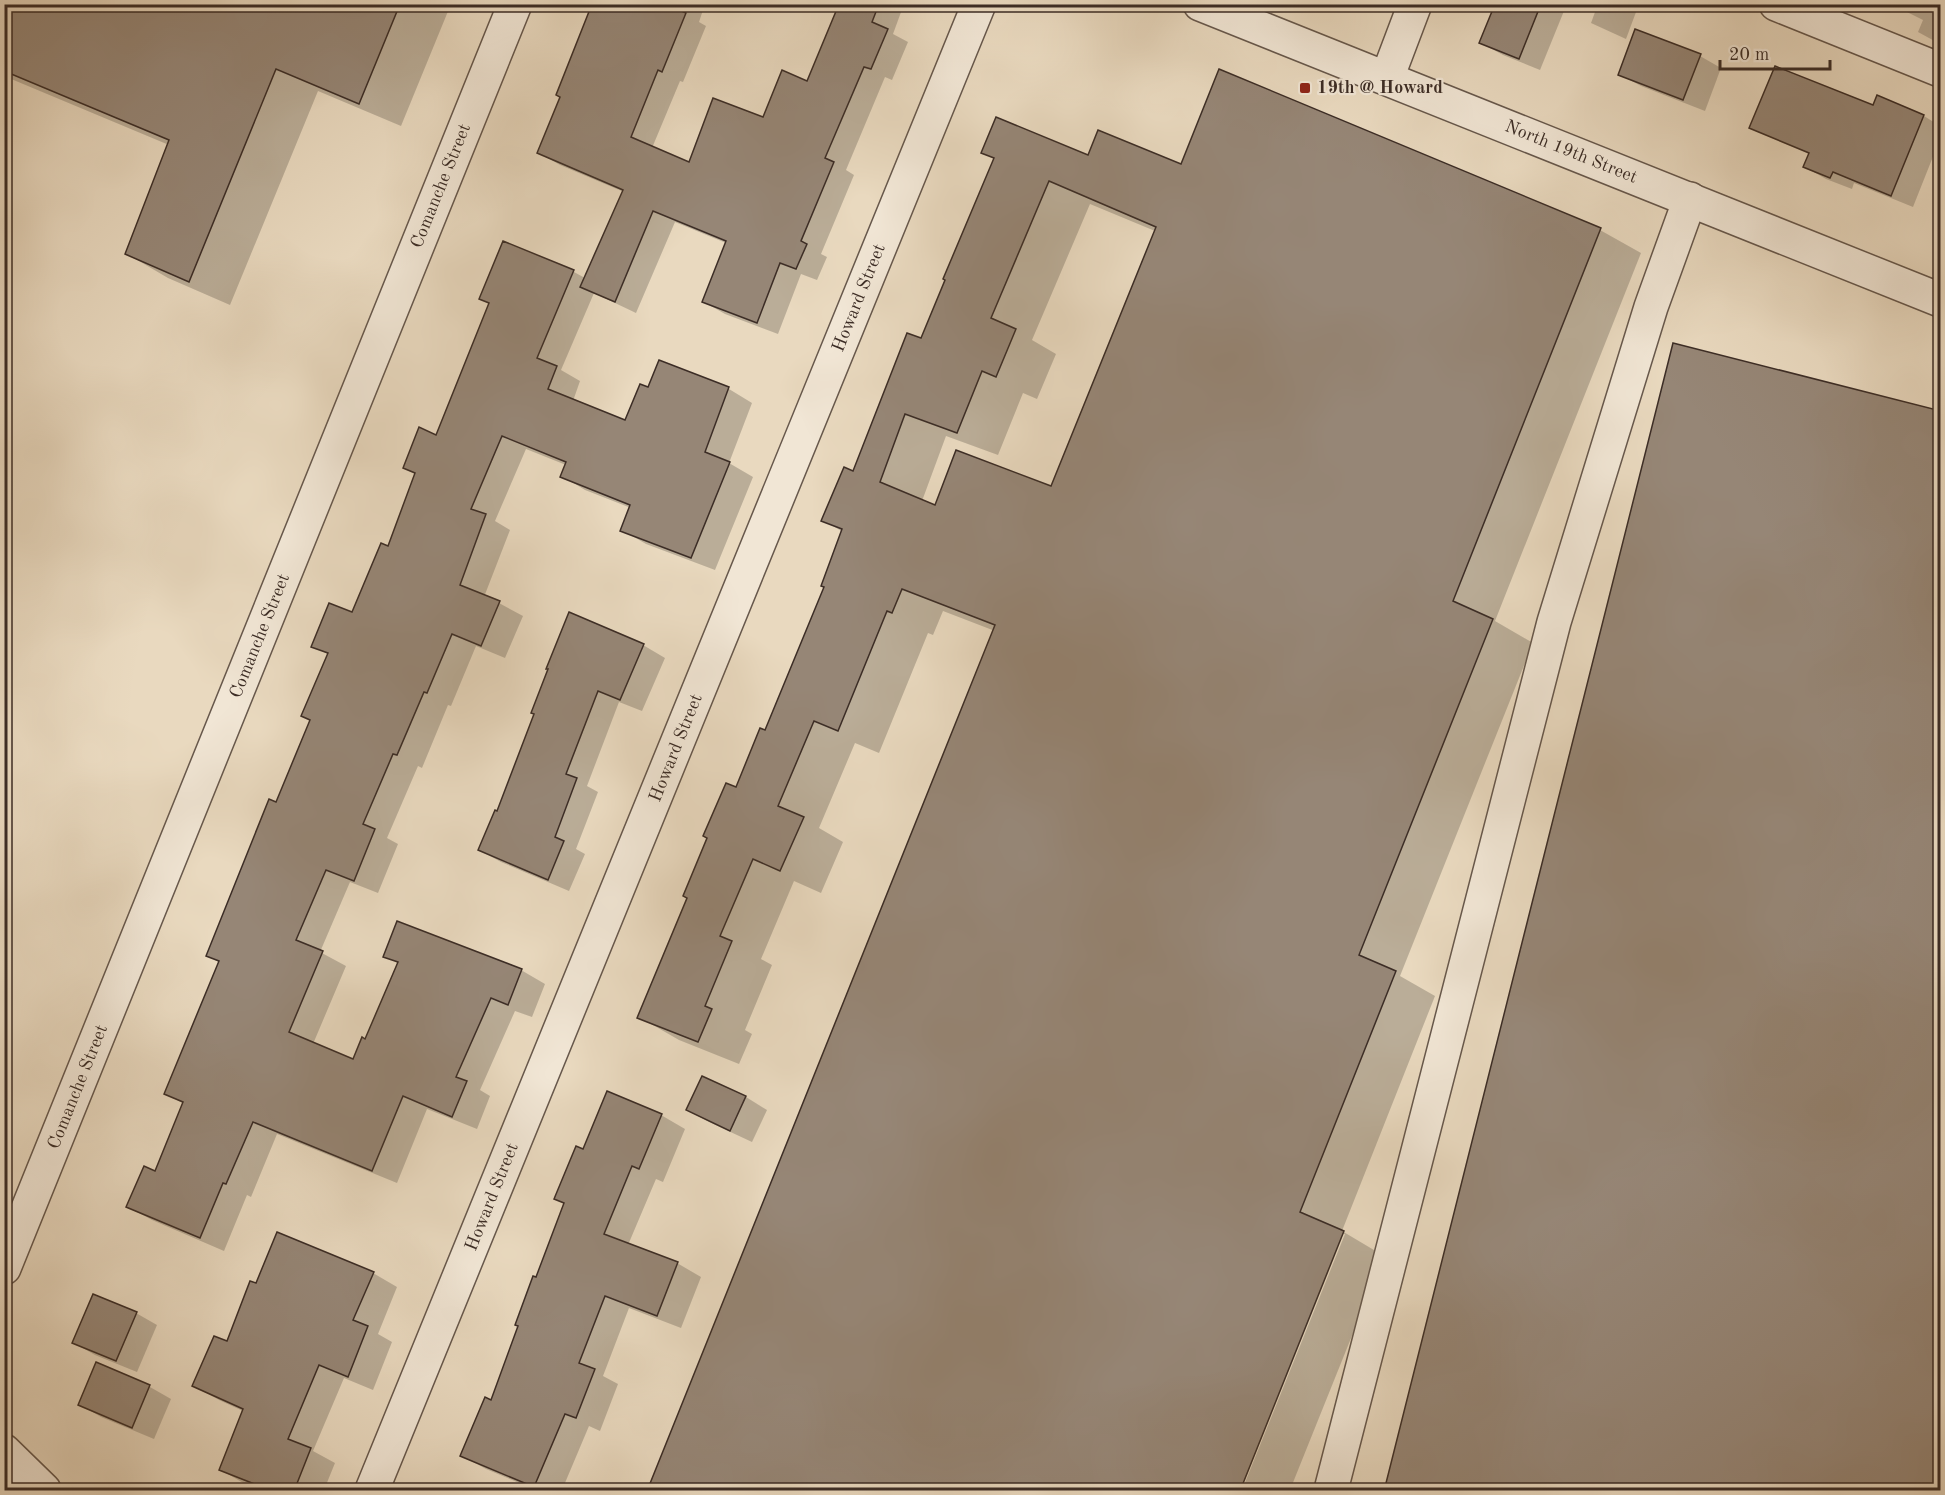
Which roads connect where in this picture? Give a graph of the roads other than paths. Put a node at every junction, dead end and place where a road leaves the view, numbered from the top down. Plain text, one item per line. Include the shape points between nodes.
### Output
1 (515, 4) edge
2 (979, 4) edge
3 (1200, 4) edge
4 (1415, 4) edge
5 (1776, 4) edge
6 (1941, 70) edge
7 (1387, 78) junction
8 (1690, 199) junction
9 (1941, 300) edge
10 (4, 1268) edge
11 (4, 1451) edge
12 (44, 1491) edge
13 (372, 1491) edge
14 (1331, 1491) edge

1 - 10 street, Comanche Street
2 - 13 street, Howard Street
3 - 7 street, North 19th Street
4 - 7 street
5 - 6 street
7 - 8 street, North 19th Street
8 - 9 street, North 19th Street
8 - 14 street via 1651,307 1554,622
11 - 12 street

